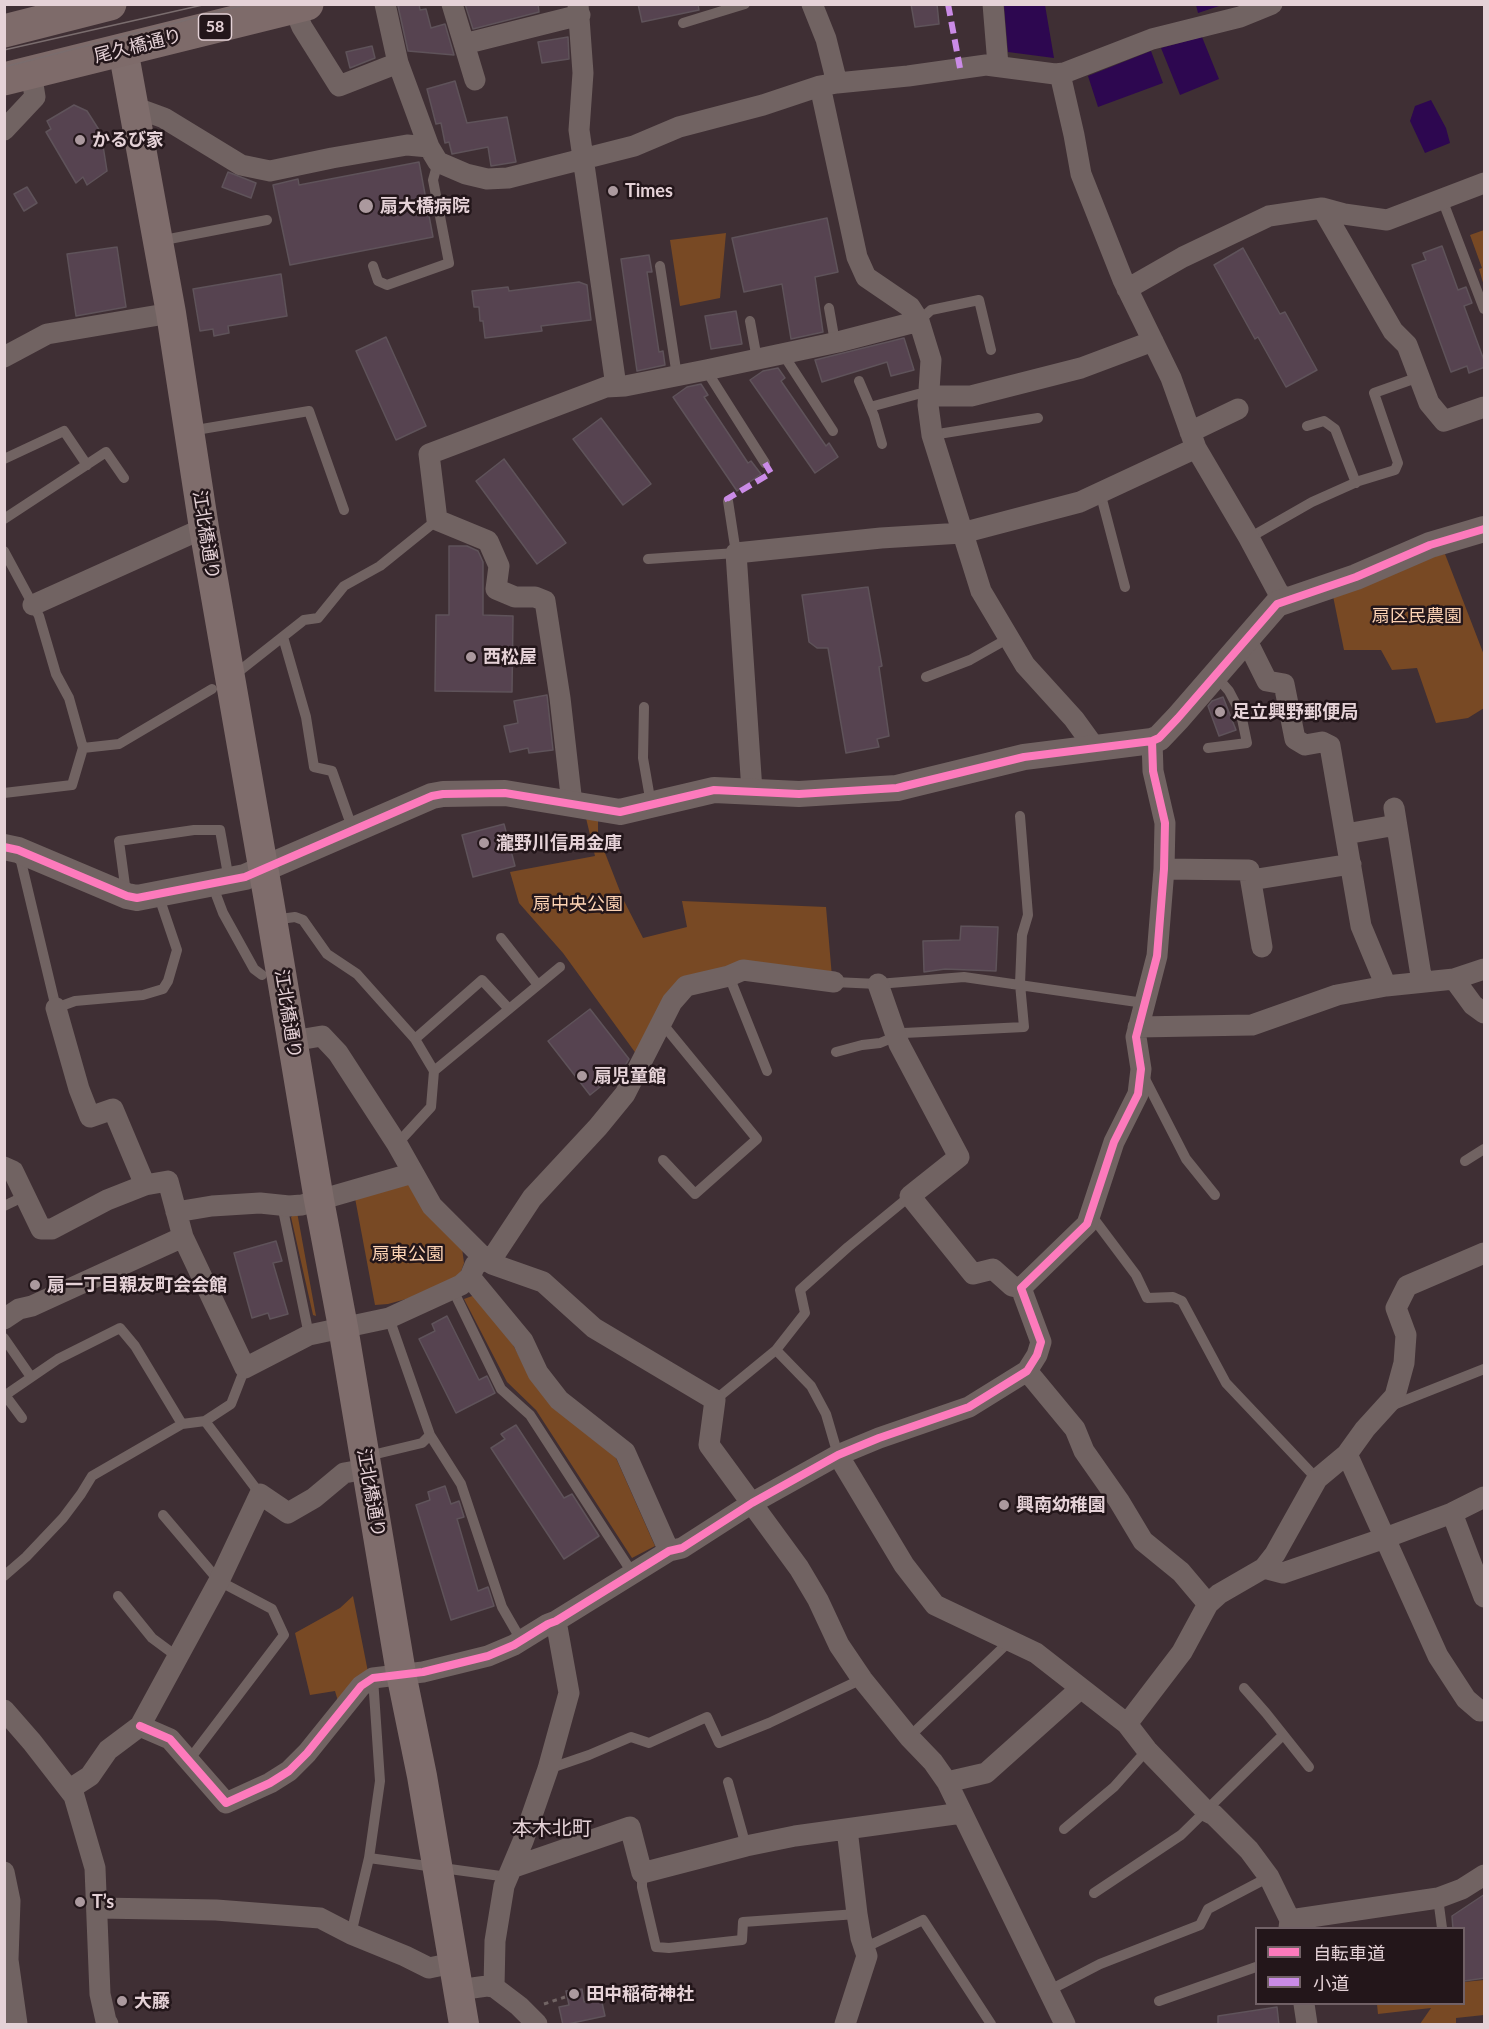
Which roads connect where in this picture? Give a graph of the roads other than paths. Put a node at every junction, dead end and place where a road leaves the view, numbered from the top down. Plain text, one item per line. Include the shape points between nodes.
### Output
1 (111, 4) edge
2 (385, 4) edge
3 (452, 4) edge
4 (745, 4) edge
5 (812, 4) edge
6 (993, 4) edge
7 (1272, 4) edge
8 (301, 6) edge
9 (579, 10) edge
10 (683, 23) dead end
11 (4, 32) edge
12 (464, 44) junction
13 (123, 49) junction
14 (398, 63) junction
15 (998, 65) junction
16 (1060, 74) junction
17 (18, 76) edge
18 (475, 80) dead end
19 (828, 85) junction
20 (134, 107) junction
21 (4, 130) edge
22 (433, 155) junction
23 (584, 159) junction
24 (1485, 183) edge
25 (1442, 199) junction
26 (1322, 208) junction
27 (267, 220) dead end
28 (158, 241) junction
29 (373, 266) dead end
30 (660, 266) dead end
31 (1128, 289) junction
32 (829, 308) dead end
33 (1485, 309) edge
34 (171, 313) junction
35 (750, 321) dead end
36 (919, 321) junction
37 (1153, 341) junction
38 (835, 342) junction
39 (991, 350) dead end
40 (783, 354) junction
41 (4, 357) edge
42 (758, 359) junction
43 (705, 370) junction
44 (677, 376) junction
45 (1419, 377) junction
46 (859, 381) dead end
47 (616, 386) junction
48 (928, 396) junction
49 (870, 407) junction
50 (1485, 407) edge
51 (1238, 409) dead end
52 (1038, 418) dead end
53 (1306, 426) dead end
54 (189, 431) junction
55 (833, 431) dead end
56 (932, 435) junction
57 (1193, 440) junction
58 (882, 444) dead end
59 (4, 459) edge
60 (765, 463) dead end
61 (87, 465) junction
62 (124, 478) dead end
63 (1356, 483) junction
64 (1100, 492) junction
65 (728, 501) dead end
66 (344, 510) dead end
67 (4, 519) edge
68 (436, 520) junction
69 (204, 528) junction
70 (1485, 529) edge
71 (962, 533) junction
72 (1249, 538) junction
73 (4, 550) edge
74 (736, 553) junction
75 (648, 559) dead end
76 (1125, 587) dead end
77 (1286, 600) junction
78 (33, 605) junction
79 (283, 637) junction
80 (1009, 638) junction
81 (1247, 640) junction
82 (1216, 676) junction
83 (926, 677) dead end
84 (221, 683) junction
85 (644, 706) dead end
86 (1152, 741) junction
87 (83, 748) junction
88 (1095, 748) junction
89 (1208, 748) dead end
90 (752, 791) junction
91 (4, 793) edge
92 (572, 804) junction
93 (651, 804) junction
94 (1020, 816) dead end
95 (354, 831) junction
96 (1346, 834) junction
97 (11, 848) edge
98 (1351, 864) junction
99 (1164, 869) junction
100 (264, 870) junction
101 (1251, 880) junction
102 (220, 882) junction
103 (158, 894) junction
104 (127, 896) junction
105 (273, 921) junction
106 (501, 938) dead end
107 (1262, 947) dead end
108 (560, 967) dead end
109 (1485, 969) edge
110 (262, 975) dead end
111 (729, 976) junction
112 (1454, 980) junction
113 (834, 982) joint
114 (1422, 982) junction
115 (878, 984) junction
116 (1020, 984) junction
117 (538, 985) junction
118 (1386, 986) junction
119 (1144, 1003) junction
120 (56, 1008) junction
121 (508, 1009) junction
122 (1485, 1013) edge
123 (661, 1022) junction
124 (1138, 1027) junction
125 (896, 1036) junction
126 (415, 1039) junction
127 (292, 1041) junction
128 (836, 1052) dead end
129 (1141, 1069) junction
130 (434, 1071) junction
131 (767, 1071) dead end
132 (397, 1144) junction
133 (1485, 1149) edge
134 (663, 1160) dead end
135 (1465, 1161) dead end
136 (4, 1167) edge
137 (413, 1173) junction
138 (145, 1185) junction
139 (1215, 1195) dead end
140 (25, 1196) junction
141 (910, 1196) junction
142 (319, 1200) junction
143 (4, 1206) edge
144 (282, 1206) junction
145 (176, 1212) junction
146 (1091, 1215) junction
147 (183, 1237) junction
148 (1485, 1253) edge
149 (485, 1259) junction
150 (470, 1276) junction
151 (1021, 1288) junction
152 (453, 1290) junction
153 (389, 1318) junction
154 (4, 1319) edge
155 (343, 1326) junction
156 (309, 1335) junction
157 (4, 1338) edge
158 (776, 1350) junction
159 (245, 1368) junction
160 (1485, 1369) edge
161 (1027, 1371) junction
162 (31, 1377) junction
163 (5, 1396) edge
164 (715, 1400) junction
165 (1384, 1408) junction
166 (22, 1418) dead end
167 (205, 1421) junction
168 (182, 1425) junction
169 (430, 1435) junction
170 (1347, 1454) junction
171 (838, 1455) junction
172 (366, 1463) junction
173 (1317, 1479) junction
174 (260, 1494) junction
175 (1485, 1497) edge
176 (752, 1503) junction
177 (1452, 1513) junction
178 (163, 1515) dead end
179 (1385, 1538) junction
180 (669, 1551) junction
181 (1264, 1568) junction
182 (633, 1574) junction
183 (4, 1575) edge
184 (219, 1581) junction
185 (118, 1596) dead end
186 (1485, 1597) edge
187 (1208, 1604) junction
188 (556, 1621) junction
189 (521, 1640) junction
190 (1011, 1640) junction
191 (179, 1658) junction
192 (387, 1675) junction
193 (862, 1679) junction
194 (1081, 1688) junction
195 (1244, 1688) dead end
196 (4, 1710) edge
197 (1485, 1710) edge
198 (1127, 1724) junction
199 (140, 1726) junction
200 (1283, 1735) junction
201 (909, 1737) junction
202 (1148, 1750) junction
203 (189, 1760) junction
204 (1309, 1767) dead end
205 (548, 1769) junction
206 (728, 1782) dead end
207 (947, 1782) junction
208 (70, 1789) junction
209 (1206, 1811) junction
210 (962, 1813) junction
211 (847, 1829) junction
212 (1064, 1829) dead end
213 (746, 1846) junction
214 (369, 1858) junction
215 (437, 1868) junction
216 (4, 1872) edge
217 (511, 1872) junction
218 (642, 1873) junction
219 (1485, 1875) edge
220 (1269, 1876) junction
221 (1094, 1893) dead end
222 (1438, 1898) junction
223 (98, 1908) junction
224 (857, 1914) junction
225 (1290, 1924) edge
226 (1442, 1927) edge
227 (351, 1934) junction
228 (864, 1948) junction
229 (1255, 1968) edge
230 (456, 1977) junction
231 (494, 1987) junction
232 (1048, 1991) junction
233 (1159, 2001) dead end
234 (1304, 2005) edge
235 (102, 2024) edge
236 (17, 2025) edge
237 (464, 2025) edge
238 (537, 2025) edge
239 (845, 2025) edge
240 (991, 2025) edge
241 (1065, 2025) edge
242 (1307, 2025) edge

1 - 11 main road
1 - 13 main road, 江北橋通り
2 - 14 street
3 - 12 street
4 - 10 lane
5 - 19 street via 826,39
6 - 15 street
7 - 16 street via 1239,17 1152,39
8 - 13 main road, 尾久橋通り / 58
8 - 14 street via 302,27 339,86
9 - 12 street
9 - 23 street via 583,73 579,130
12 - 18 street
13 - 17 main road, 尾久橋通り / 58
13 - 20 main road, 江北橋通り
14 - 22 street
15 - 16 street
15 - 19 street
16 - 31 street via 1081,174
17 - 21 street via 35,98
19 - 23 street via 679,126 634,146
19 - 36 street via 857,256 867,277 910,308
20 - 22 street via 164,118 241,165 270,171 407,146
20 - 28 main road, 江北橋通り
22 - 23 street via 466,174 487,179 508,178
22 - 29 lane via 433,180 449,263 387,285 378,281
23 - 47 street
24 - 25 street
25 - 26 street via 1387,220
25 - 33 lane
26 - 31 street via 1269,216 1183,257
26 - 45 street via 1393,331 1407,345
27 - 28 lane
28 - 34 main road, 江北橋通り
30 - 44 lane
31 - 37 street
32 - 38 lane
34 - 41 street via 47,334
34 - 54 main road, 江北橋通り
35 - 42 lane
36 - 38 street
36 - 39 lane via 932,310 979,300
36 - 48 street via 931,360
37 - 48 street via 1081,368 970,396
37 - 57 street
38 - 40 street
40 - 42 street
40 - 55 lane
42 - 43 street
43 - 44 street
43 - 60 lane
44 - 47 street
45 - 50 street via 1429,403 1444,420
45 - 63 lane via 1374,393 1398,463 1395,470
46 - 49 lane
47 - 68 street via 429,454
48 - 49 lane via 918,394
48 - 56 street
49 - 58 lane
51 - 57 street
52 - 56 lane
53 - 63 lane via 1324,421 1335,429
54 - 66 lane via 309,411
54 - 69 main road, 江北橋通り
56 - 71 street
57 - 64 street
57 - 72 street
59 - 61 lane via 64,431
61 - 62 lane via 106,452
61 - 67 lane
63 - 72 lane via 1312,502
64 - 71 street via 1080,502
64 - 76 lane
65 - 74 lane
68 - 79 lane via 380,566 344,586 318,618 304,620
68 - 92 street via 488,541 499,566 496,589 515,597 545,601
69 - 78 street
69 - 84 main road, 江北橋通り
70 - 77 street via 1430,545 1356,577
71 - 74 street
71 - 80 street via 981,591
72 - 77 street
73 - 78 lane
74 - 75 lane
74 - 90 street
77 - 81 street via 1274,607
78 - 87 lane via 56,674 69,698
79 - 84 lane
79 - 95 lane via 306,717 314,767 332,771
80 - 83 lane via 970,660
80 - 88 street via 1025,665
81 - 82 street
81 - 96 street via 1267,681 1284,684 1295,739 1305,746 1322,742 1330,746
82 - 86 street
82 - 89 lane via 1241,714 1247,742
84 - 87 lane via 119,744
84 - 100 main road, 江北橋通り
85 - 93 lane via 644,758
86 - 88 street
86 - 99 street via 1153,771 1165,823
87 - 91 lane via 72,785
88 - 90 street via 1024,757 897,788 799,794
90 - 93 street via 714,790
92 - 93 street via 620,812
92 - 95 street via 505,793 443,794
94 - 116 lane via 1028,915 1022,935
95 - 100 street
96 - 98 street
96 - 114 street via 1395,816
97 - 104 street
97 - 120 lane
98 - 101 street
98 - 118 street via 1361,926
99 - 101 street via 1249,870
99 - 119 street via 1157,956
100 - 102 street
100 - 105 main road, 江北橋通り
101 - 107 street
102 - 103 street
102 - 104 lane via 220,830 129,839 119,841
102 - 110 lane via 222,913 254,969
103 - 104 street
103 - 120 lane via 177,950 163,989 143,995 75,1000
105 - 126 lane via 295,917 303,920 327,954 357,974
105 - 127 main road, 江北橋通り
106 - 117 lane
108 - 117 lane
109 - 112 street
111 - 113 street via 743,969
111 - 123 street via 686,986
111 - 131 lane
112 - 114 street
112 - 122 street via 1473,1005
113 - 115 lane
114 - 118 street
115 - 116 lane via 964,977
115 - 125 street
116 - 119 lane
116 - 125 lane via 1024,1027
117 - 121 lane
118 - 124 street via 1337,995 1252,1025
119 - 124 street
120 - 138 street via 90,1117 113,1109
121 - 126 lane via 482,980
121 - 130 lane
123 - 134 lane via 757,1139 695,1194
123 - 149 street via 625,1094 532,1198 495,1254
124 - 129 street
125 - 128 lane
125 - 141 street via 959,1156
126 - 130 lane
127 - 132 street via 322,1036 338,1053
127 - 142 main road, 江北橋通り
129 - 139 lane via 1186,1159
129 - 146 street via 1138,1094 1114,1142
130 - 132 lane via 431,1107
132 - 137 street
133 - 135 lane
136 - 140 street via 13,1171
137 - 142 street
137 - 149 street via 432,1206
138 - 140 street via 52,1229 41,1229
138 - 145 street via 168,1181
140 - 143 lane
141 - 151 street via 973,1274 993,1269 1012,1286
141 - 158 lane via 800,1290 805,1313
142 - 144 street
142 - 155 main road, 江北橋通り
144 - 145 street via 260,1203
144 - 156 lane
145 - 147 street
146 - 151 street via 1087,1224
146 - 173 lane via 1136,1275 1147,1298 1173,1297 1182,1301 1226,1383
147 - 154 street
147 - 159 street
148 - 165 street via 1407,1286 1396,1308 1406,1335 1404,1363 1395,1396
149 - 150 street via 475,1265
149 - 164 street via 543,1282 594,1328
150 - 152 street
150 - 180 street via 523,1341 538,1373 559,1400 625,1452
151 - 161 street via 1041,1342
152 - 153 street
152 - 182 lane via 501,1389 530,1415
153 - 155 street
153 - 169 lane
155 - 156 street
155 - 172 main road, 江北橋通り
156 - 159 street
157 - 162 lane
158 - 164 lane
158 - 171 lane via 811,1386 826,1414
159 - 167 lane via 231,1404
160 - 165 lane
161 - 171 street via 969,1407
161 - 187 street via 1075,1429 1084,1451 1143,1541 1181,1572
162 - 163 lane
162 - 168 lane via 120,1328
163 - 166 lane
164 - 176 street via 709,1445
165 - 170 street
167 - 168 lane
167 - 174 lane
168 - 183 lane via 92,1476 63,1518
169 - 172 lane via 422,1443
169 - 189 lane via 460,1485 502,1607
170 - 173 street
170 - 179 street
171 - 176 street
171 - 190 street via 904,1565 935,1605
172 - 174 street via 344,1473 288,1513
172 - 192 main road, 江北橋通り
173 - 181 street
174 - 184 street
175 - 177 street
176 - 180 street via 682,1548
176 - 193 street via 799,1568 839,1645
177 - 179 street
177 - 186 street
178 - 184 lane
179 - 181 street via 1283,1573
179 - 197 street via 1438,1656 1466,1699 1480,1711
180 - 182 street
181 - 187 street
182 - 188 street
184 - 191 street
184 - 203 lane via 272,1609 284,1635
185 - 191 lane via 152,1638
187 - 198 street via 1182,1652
188 - 189 street
188 - 205 street via 569,1693
189 - 192 street via 488,1656 423,1672
190 - 194 street via 1036,1653
190 - 201 lane
191 - 199 street
192 - 203 street via 361,1686 289,1771 226,1803
192 - 214 lane via 380,1781
192 - 215 main road, 江北橋通り via 422,1776
193 - 201 street
193 - 205 lane via 718,1743 707,1717 649,1743 632,1737
194 - 198 street
194 - 207 street via 986,1773
195 - 200 lane
196 - 208 street
198 - 202 street
199 - 203 street via 170,1738
199 - 208 street via 108,1750 90,1776
200 - 204 lane
200 - 209 lane
201 - 207 street
202 - 209 street
202 - 212 lane via 1114,1787
205 - 217 street
206 - 213 lane
207 - 210 street
208 - 223 street via 95,1869
209 - 220 street via 1249,1850
209 - 221 lane via 1181,1834
210 - 211 street
210 - 232 street
211 - 213 street
211 - 224 street
213 - 218 street
214 - 215 lane
214 - 227 lane
215 - 217 lane
215 - 230 main road, 江北橋通り
216 - 236 street via 10,1901 8,1960
217 - 218 street via 630,1827
217 - 231 street via 504,1886 495,1941
218 - 224 lane via 656,1947 742,1940 743,1922
219 - 222 street
220 - 225 street
220 - 232 lane via 1208,1909 1200,1925 1100,1964
222 - 225 street
222 - 226 lane
223 - 227 street via 216,1910 320,1918
223 - 235 street via 96,1941
224 - 228 street
227 - 230 street
228 - 239 street via 867,1956
228 - 240 lane via 923,1920
229 - 233 lane
230 - 231 street
230 - 237 main road, 江北橋通り
231 - 238 street
232 - 241 street
234 - 242 street

